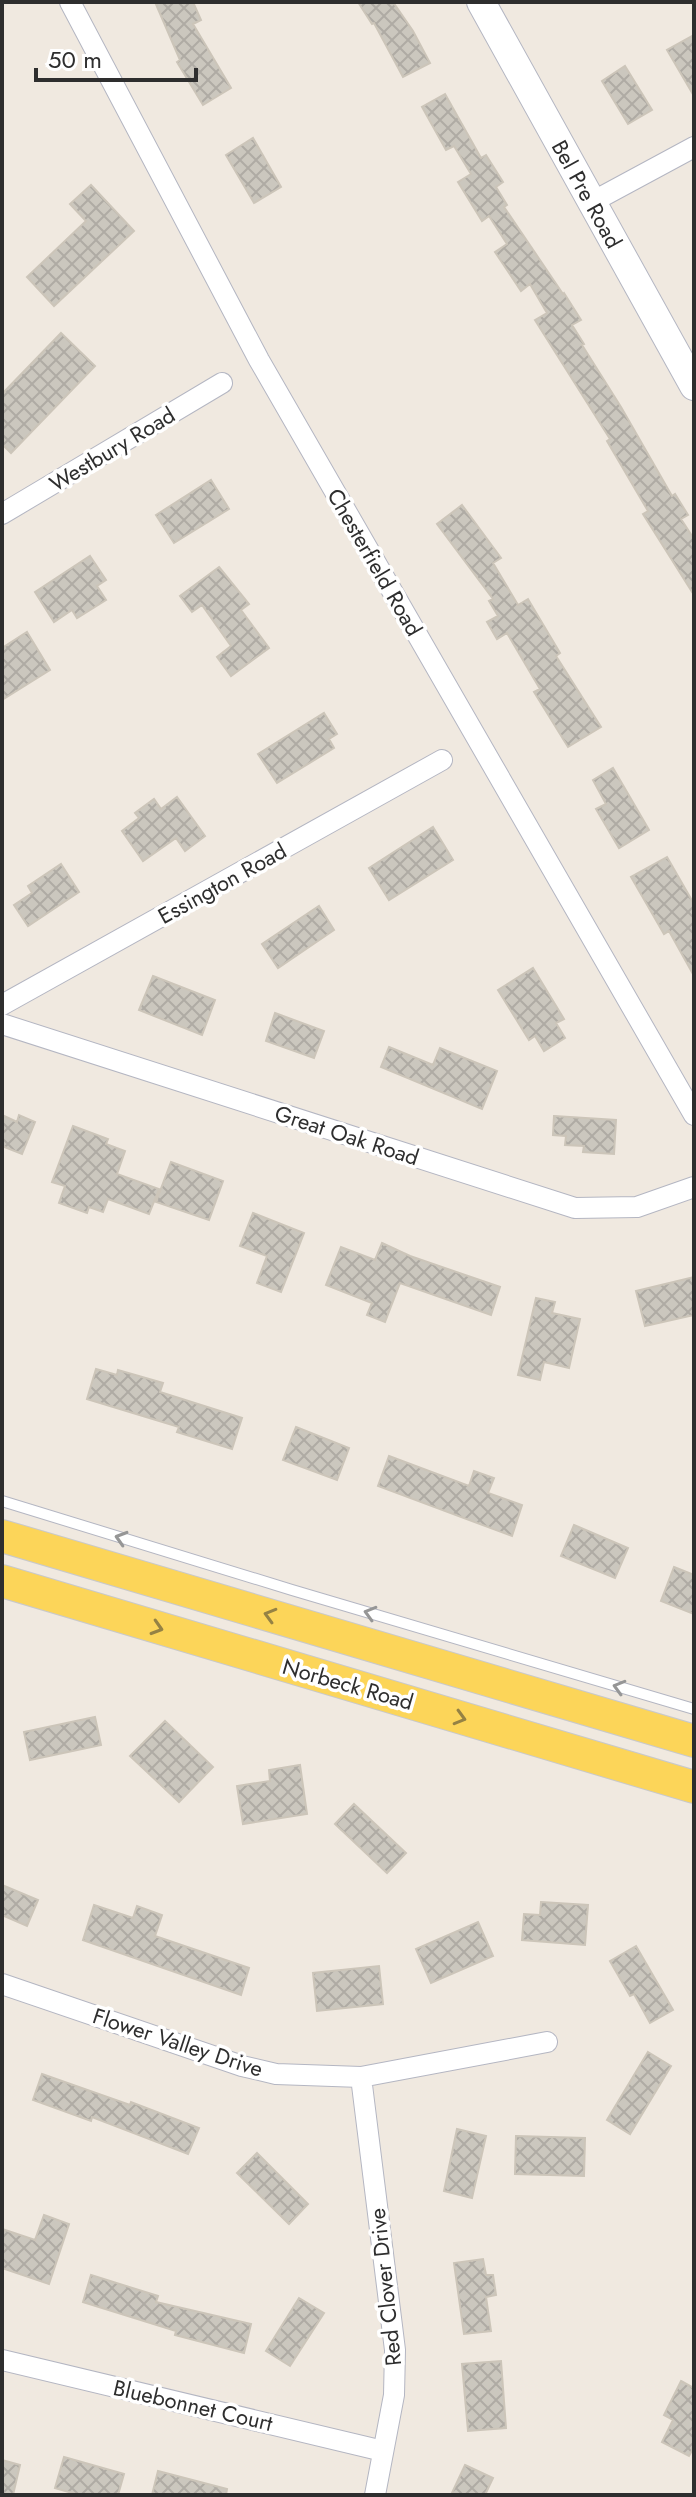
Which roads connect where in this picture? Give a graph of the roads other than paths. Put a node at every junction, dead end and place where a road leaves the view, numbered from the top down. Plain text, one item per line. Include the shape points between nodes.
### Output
1 (70, 2) edge
2 (481, 2) edge
3 (694, 147) edge
4 (592, 202) junction
5 (222, 383) dead end
6 (694, 386) edge
7 (2, 514) edge
8 (442, 760) dead end
9 (2, 1005) edge
10 (2, 1024) edge
11 (694, 1115) edge
12 (694, 1187) edge
13 (2, 1501) edge
14 (2, 1536) edge
15 (2, 1581) edge
16 (694, 1709) edge
17 (694, 1741) edge
18 (694, 1787) edge
19 (2, 1984) edge
20 (547, 2042) dead end
21 (361, 2077) junction
22 (2, 2360) edge
23 (383, 2451) junction
24 (375, 2495) edge

1 - 11 street, Chesterfield Road via 259,360
2 - 4 main road, Bel Pre Road
3 - 4 street
4 - 6 main road, Bel Pre Road
5 - 7 street, Westbury Road
8 - 9 street, Essington Road
10 - 12 street, Great Oak Road via 575,1208 637,1207
16 -> 13 lane
17 -> 14 main road, Norbeck Road
15 -> 18 main road, Norbeck Road
19 - 21 street, Flower Valley Drive via 242,2066 276,2074
20 - 21 street, Flower Valley Drive
21 - 23 street, Red Clover Drive via 395,2350 394,2395
22 - 23 street, Bluebonnet Court
23 - 24 street, Red Clover Drive

